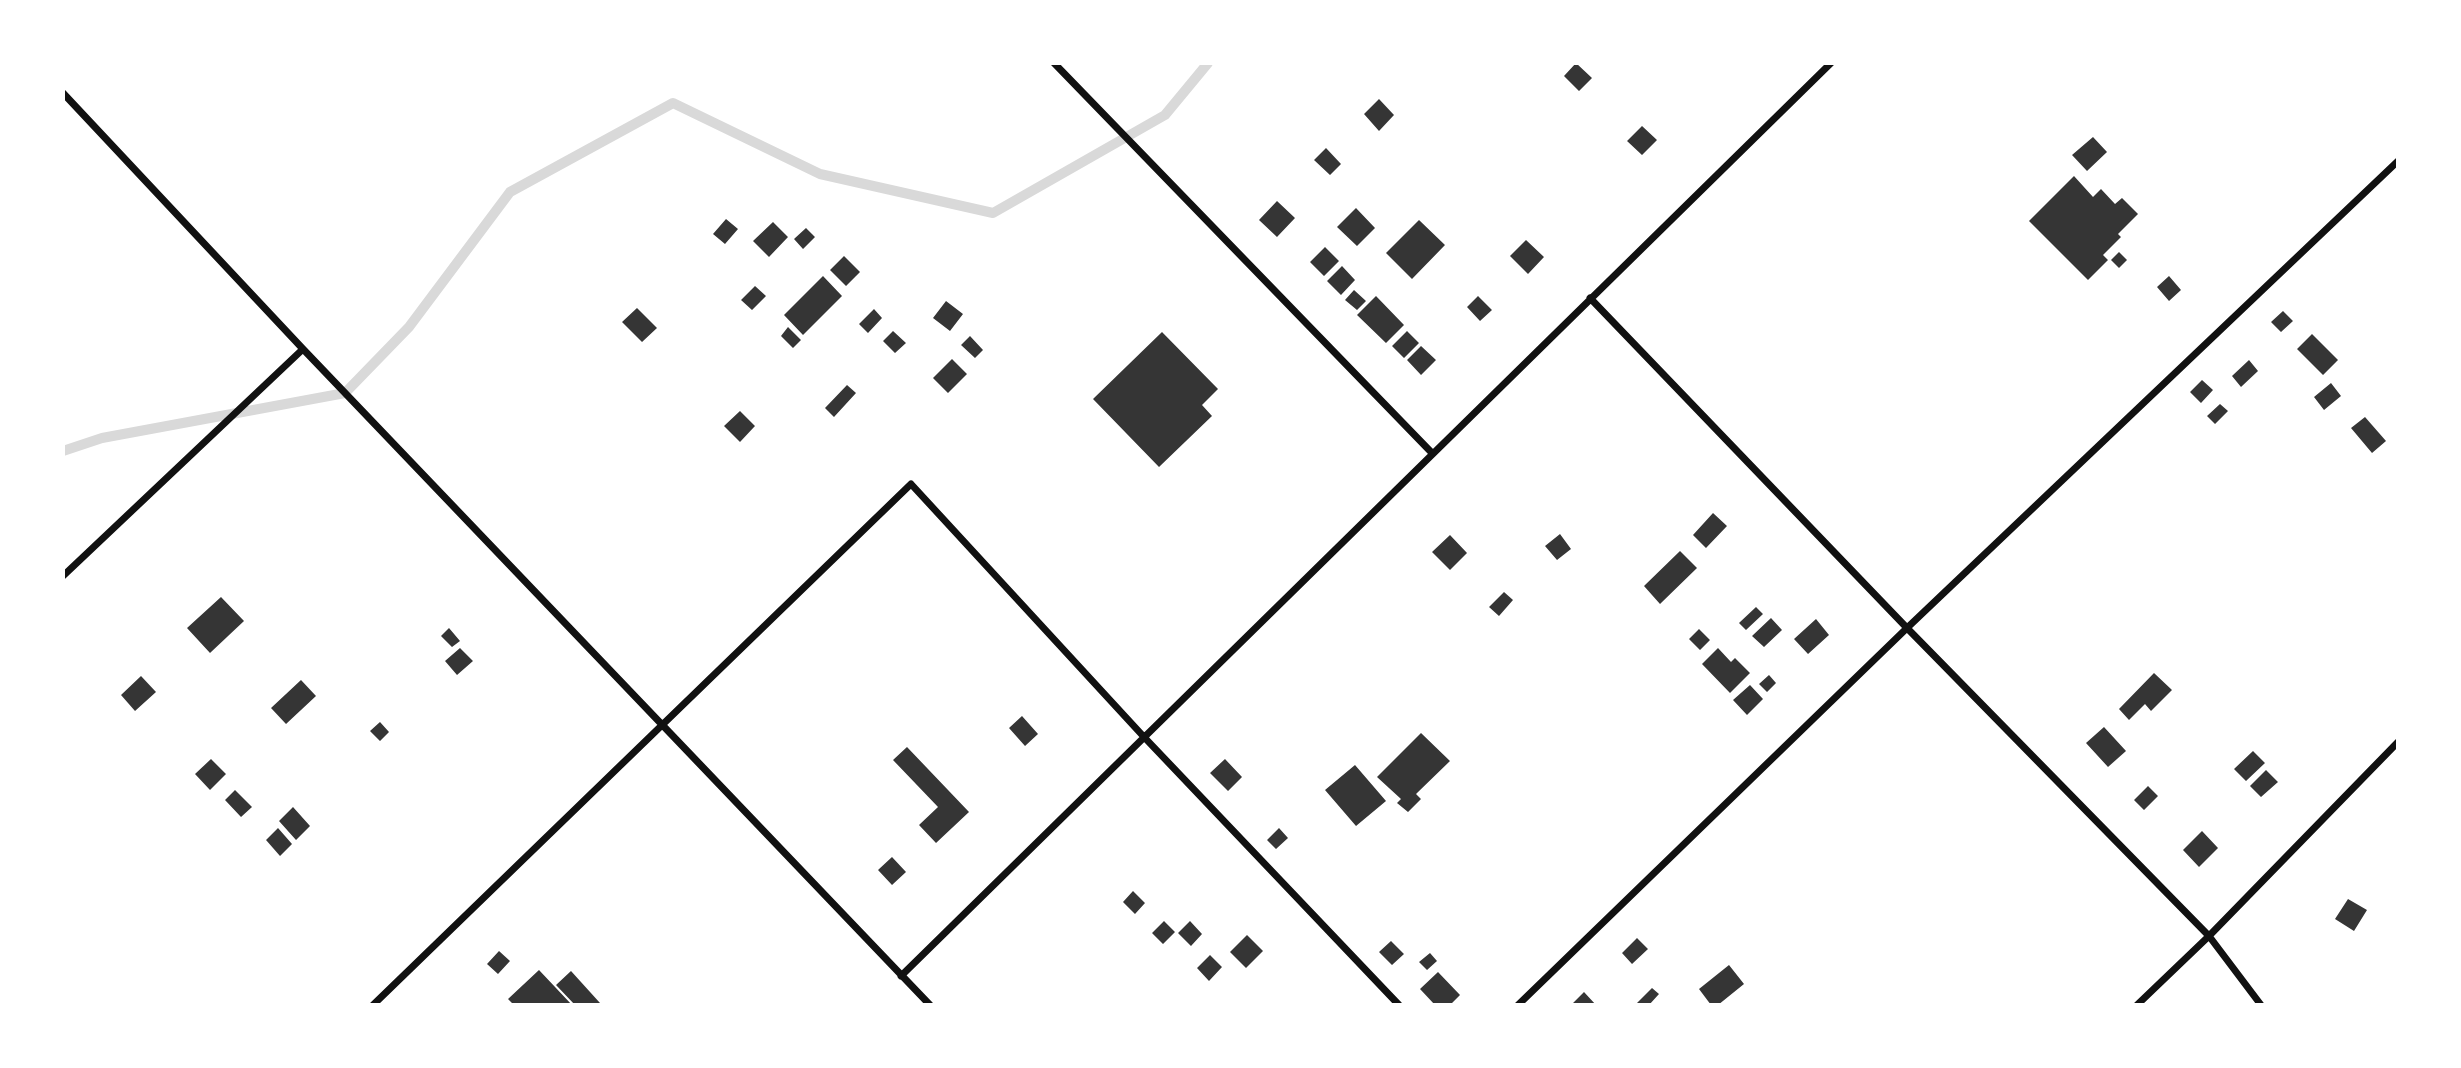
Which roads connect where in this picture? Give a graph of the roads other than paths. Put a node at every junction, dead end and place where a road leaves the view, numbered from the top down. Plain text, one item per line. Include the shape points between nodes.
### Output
1 (1054, 63) edge
2 (1831, 63) edge
3 (63, 93) edge
4 (2398, 161) edge
5 (1590, 298) junction
6 (303, 349) junction
7 (1432, 453) junction
8 (63, 576) edge
9 (1907, 628) junction
10 (662, 725) junction
11 (1144, 737) junction
12 (2398, 741) edge
13 (2209, 936) junction
14 (901, 976) junction
15 (373, 1005) edge
16 (930, 1005) edge
17 (1399, 1005) edge
18 (1518, 1005) edge
19 (2137, 1005) edge
20 (2261, 1005) edge

1 - 7 street
2 - 5 street
3 - 6 street
4 - 9 street
5 - 7 street
5 - 9 street
6 - 8 street
6 - 10 street
7 - 11 street
9 - 13 street
9 - 18 street
10 - 11 street via 911,484
10 - 14 street
10 - 15 street
11 - 14 street
11 - 17 street
12 - 13 street
13 - 19 street
13 - 20 street
14 - 16 street

